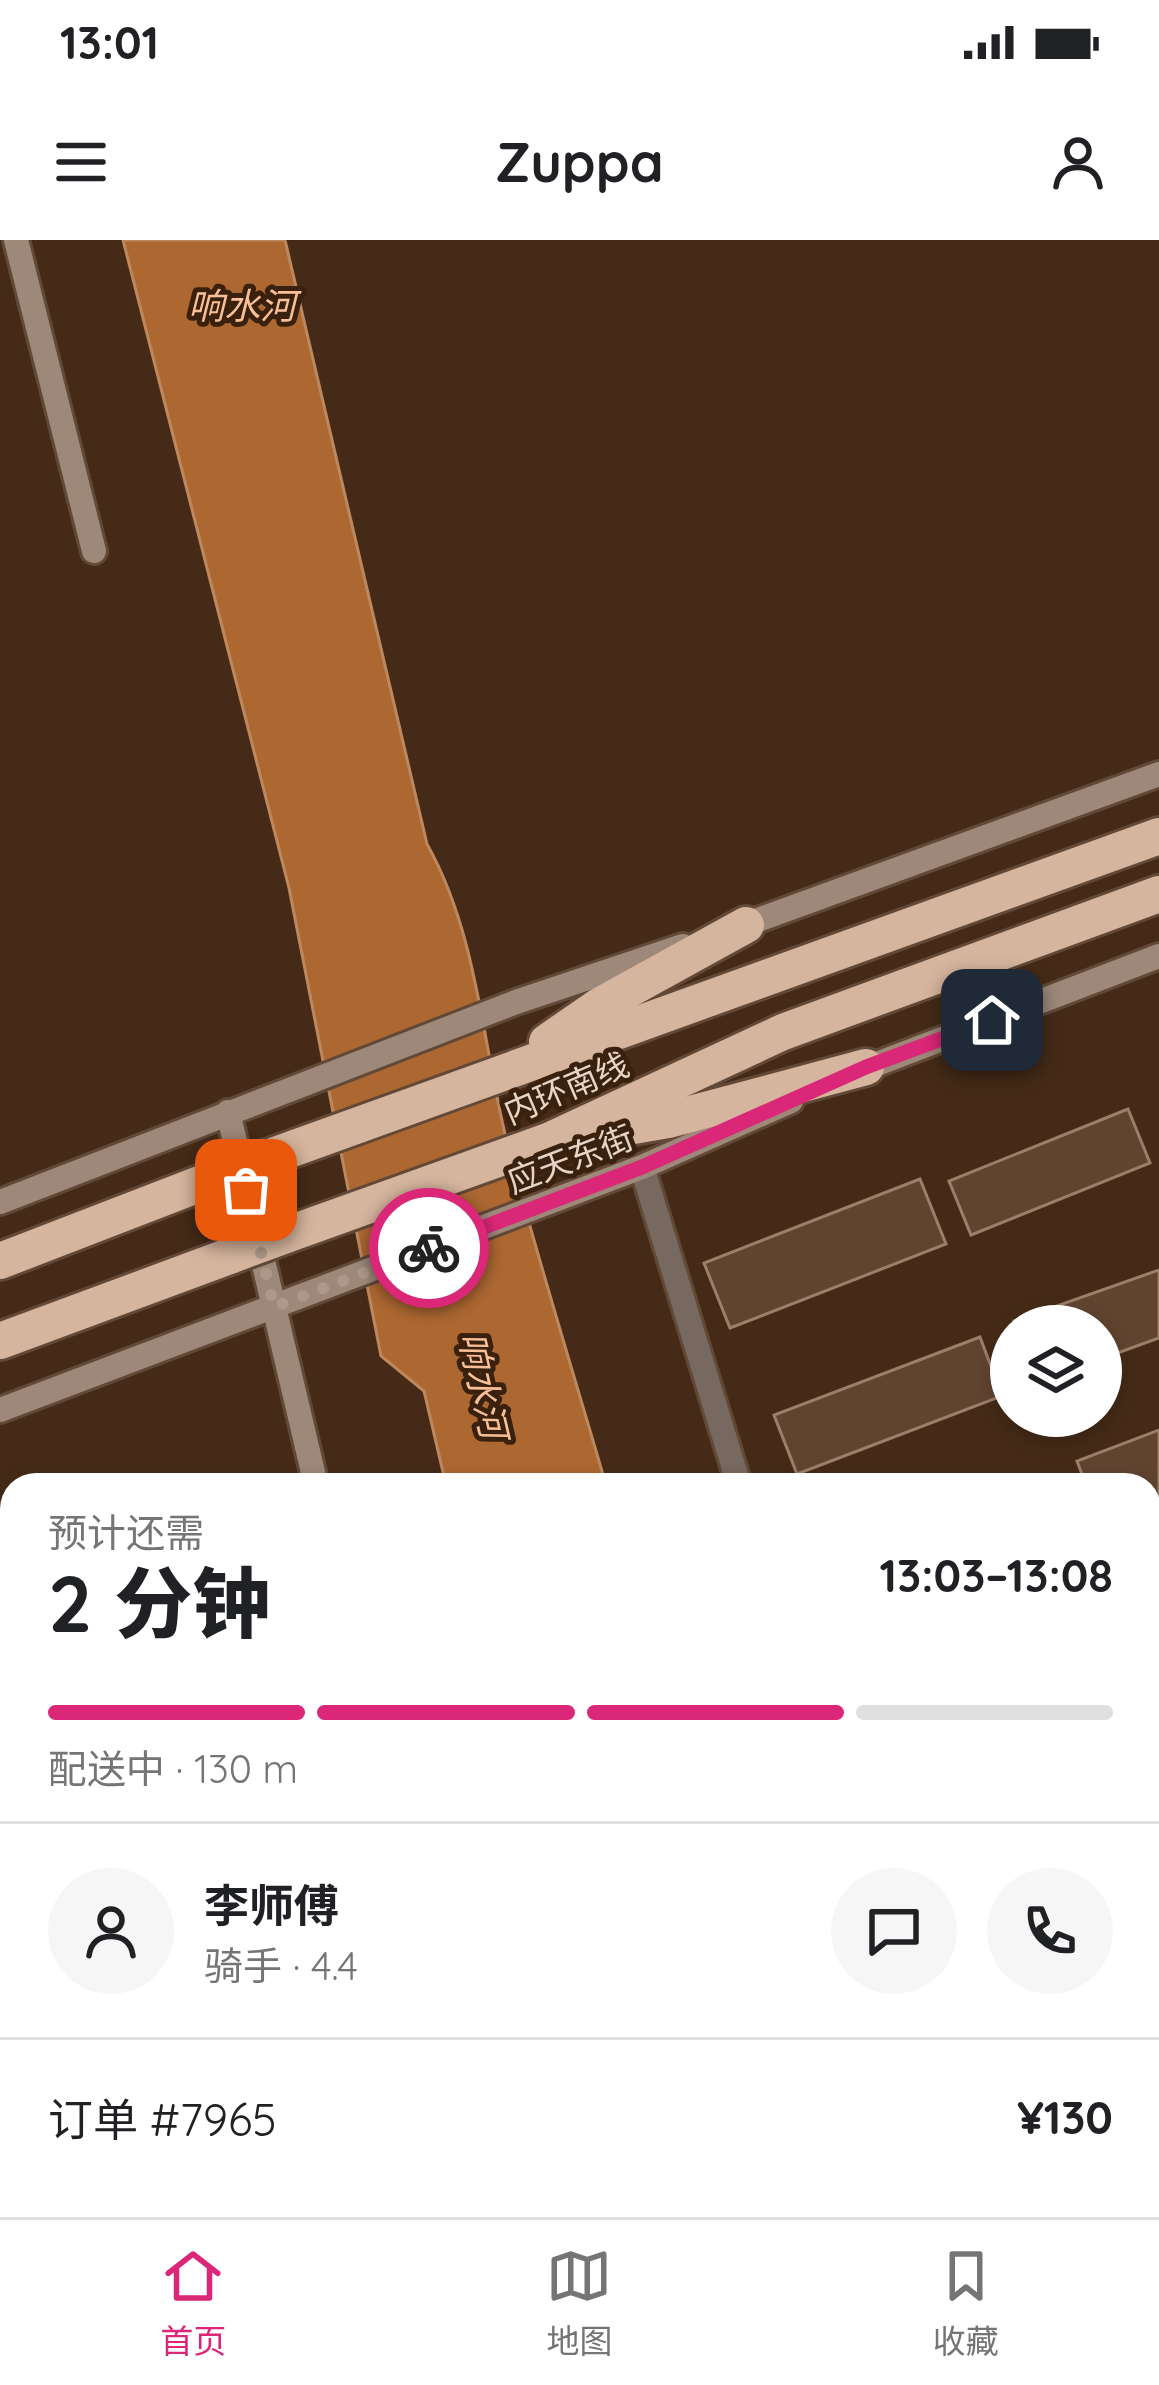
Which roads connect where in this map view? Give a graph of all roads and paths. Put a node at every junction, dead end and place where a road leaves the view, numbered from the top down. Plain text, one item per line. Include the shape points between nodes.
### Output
1 (16, 240) edge
2 (94, 551) dead end
3 (1159, 774) edge
4 (1159, 836) edge
5 (1159, 895) edge
6 (746, 925) junction
7 (1159, 956) edge
8 (866, 1067) junction
9 (503, 1072) junction
10 (227, 1112) junction
11 (548, 1142) junction
12 (642, 1167) junction
13 (0, 1202) edge
14 (0, 1261) edge
15 (274, 1307) junction
16 (0, 1341) edge
17 (0, 1410) edge
18 (313, 1473) edge
19 (735, 1473) edge

1 - 2 main road
3 - 6 main road
4 - 9 highway, 内环南线
5 - 11 highway, 内环南线 via 784,1033
6 - 9 highway via 599,1006
6 - 10 main road
7 - 8 main road, 应天东街
8 - 11 highway via 668,1120
8 - 12 main road, 应天东街
9 - 14 highway, 内环南线, bridge
10 - 13 main road
10 - 15 main road
11 - 16 highway, 内环南线, bridge
12 - 15 main road, 应天东街
12 - 19 street
15 - 17 main road, 应天东街
15 - 18 main road

